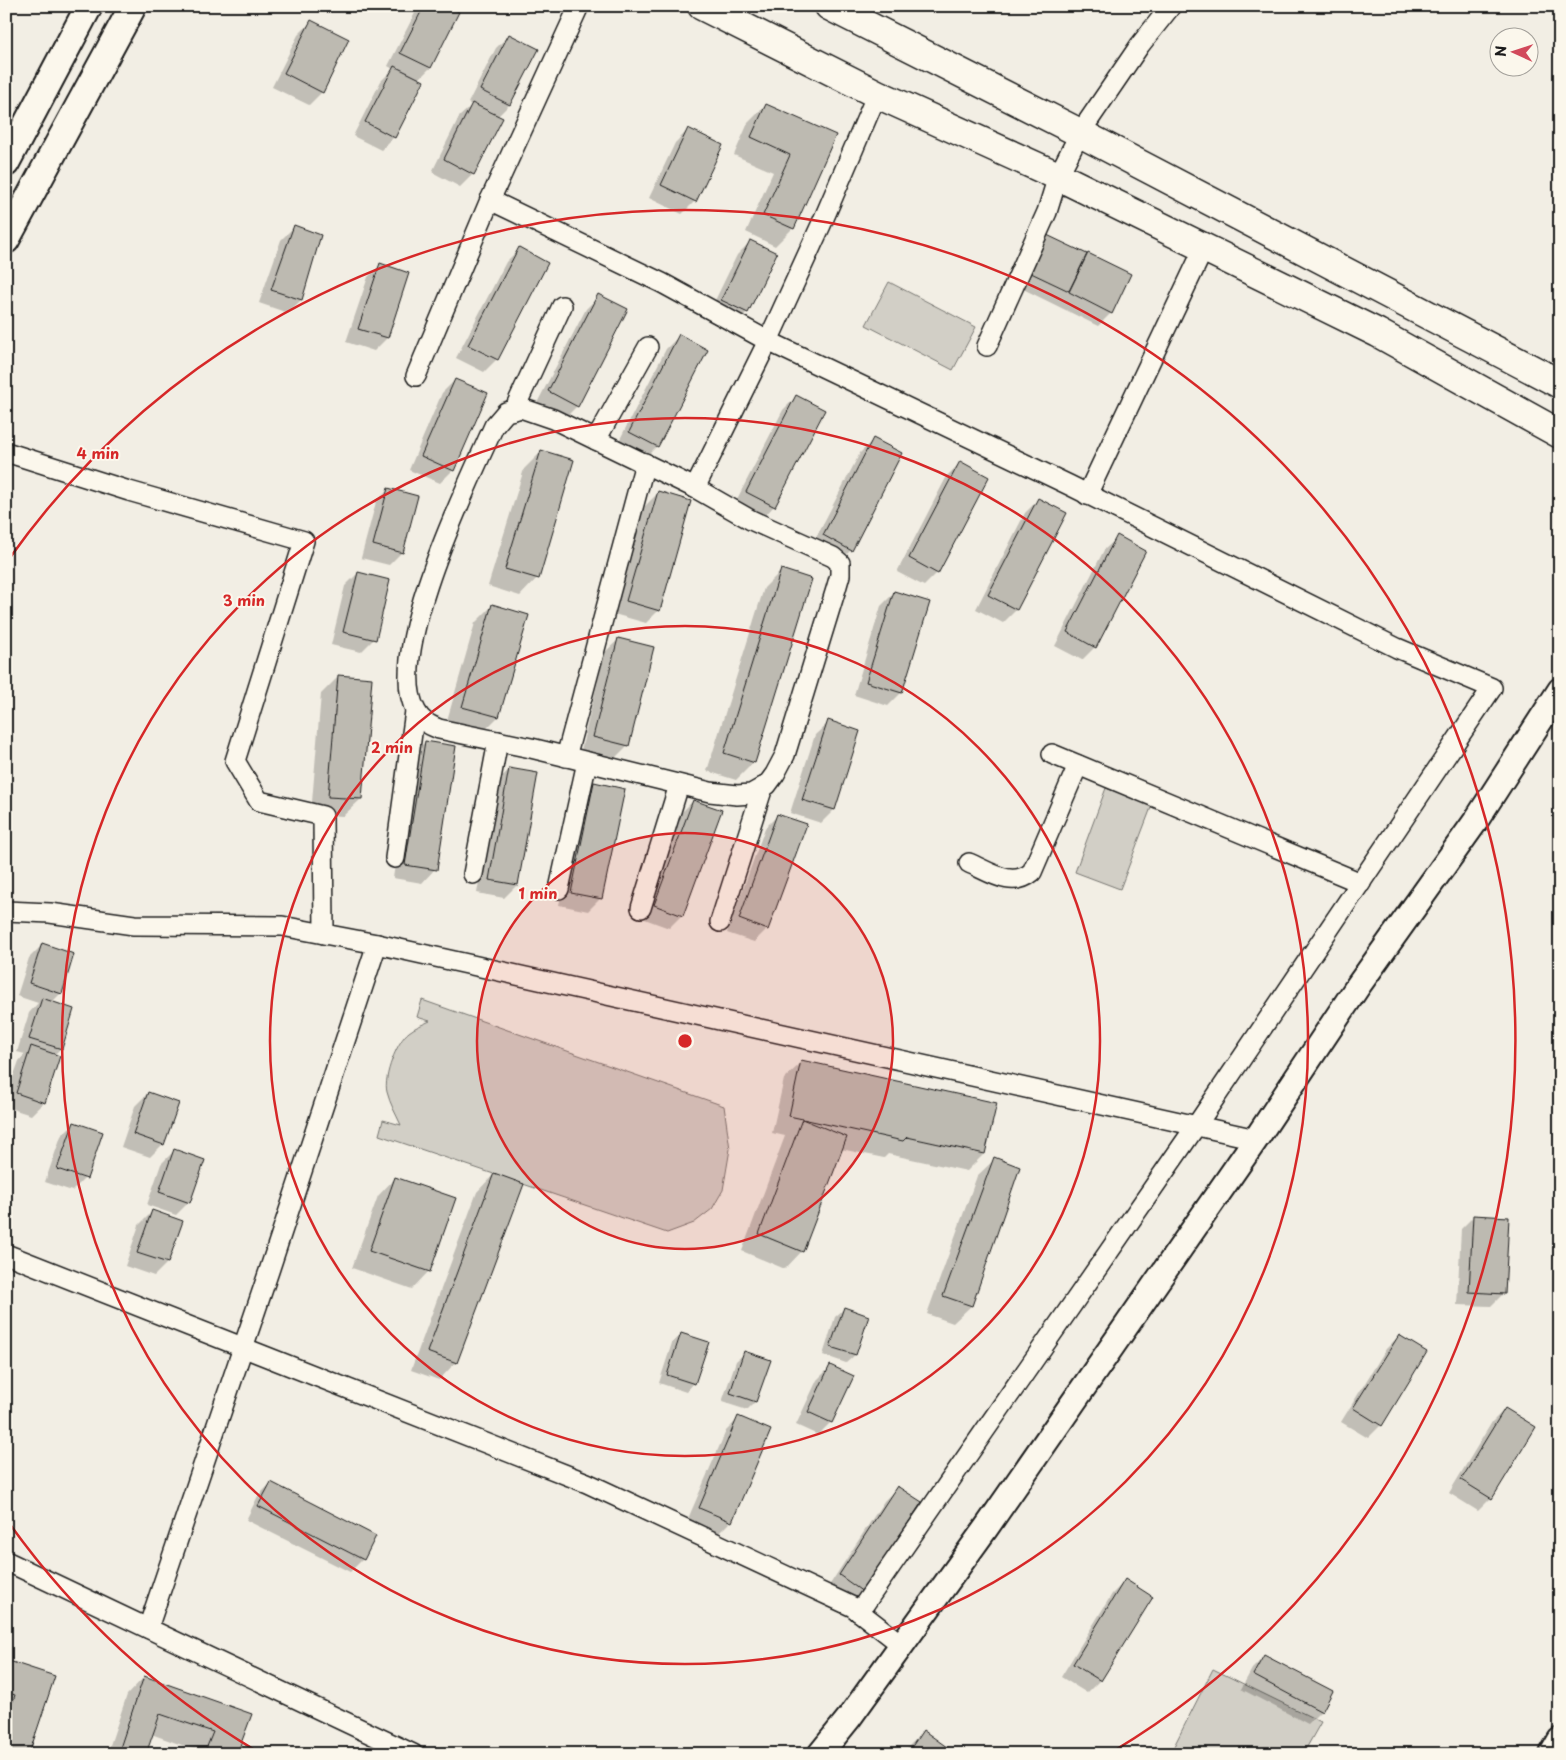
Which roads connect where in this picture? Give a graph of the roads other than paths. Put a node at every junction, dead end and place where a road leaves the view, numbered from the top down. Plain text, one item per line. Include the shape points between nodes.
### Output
1 (89, 6) edge
2 (133, 6) edge
3 (579, 6) edge
4 (702, 6) edge
5 (828, 6) edge
6 (1170, 6) edge
7 (877, 94) junction
8 (1080, 133) junction
9 (6, 163) edge
10 (1058, 176) junction
11 (490, 200) junction
12 (6, 240) edge
13 (1204, 248) junction
14 (562, 306) dead end
15 (768, 341) junction
16 (648, 346) dead end
17 (987, 346) dead end
18 (416, 376) dead end
19 (1560, 384) edge
20 (514, 410) junction
21 (1560, 434) edge
22 (596, 440) junction
23 (6, 452) edge
24 (645, 464) junction
25 (695, 488) junction
26 (1088, 495) junction
27 (1560, 690) edge
28 (415, 711) junction
29 (498, 741) junction
30 (1052, 754) dead end
31 (566, 757) junction
32 (588, 762) junction
33 (1078, 765) junction
34 (679, 784) junction
35 (763, 787) junction
36 (395, 858) dead end
37 (969, 864) dead end
38 (473, 874) dead end
39 (1361, 882) junction
40 (559, 889) dead end
41 (641, 908) dead end
42 (6, 911) edge
43 (720, 922) dead end
44 (324, 934) junction
45 (377, 944) junction
46 (1196, 1126) junction
47 (1256, 1139) junction
48 (6, 1254) edge
49 (244, 1346) junction
50 (6, 1561) edge
51 (859, 1612) junction
52 (148, 1628) junction
53 (902, 1645) junction
54 (1560, 1740) edge
55 (413, 1754) edge
56 (820, 1754) edge
57 (1552, 1754) edge

1 - 9 main road
2 - 12 main road
3 - 11 street
4 - 7 main road
5 - 8 main road
6 - 8 street via 1140,44
7 - 10 main road
7 - 15 street
8 - 10 street
8 - 19 main road
10 - 13 main road
10 - 17 street via 1047,212
11 - 15 street via 662,282
11 - 18 street
13 - 21 main road via 1378,333
13 - 26 street
14 - 20 street
15 - 25 street
15 - 26 street
16 - 22 street
20 - 22 street via 521,408 553,419
20 - 28 street via 506,412 494,426 445,534 416,625 409,660 408,684
22 - 24 street
23 - 44 street via 304,541 235,761 259,801 323,816
24 - 25 street
24 - 31 street
25 - 35 street via 750,520 840,563 838,582 785,755 775,774
26 - 39 street via 1397,648 1492,688
27 - 47 street via 1475,822 1358,986
28 - 29 street via 425,723 439,729
28 - 36 street
29 - 31 street
29 - 38 street
30 - 33 street
31 - 32 street
32 - 34 street
32 - 40 street
33 - 37 street via 1032,872 1016,881
33 - 39 street
34 - 35 street via 737,795 752,794
34 - 41 street
35 - 43 street
39 - 46 street
42 - 44 street via 50,913 134,925 282,926
44 - 45 street
45 - 46 street
45 - 49 street
46 - 47 street
46 - 51 street
47 - 53 street
48 - 49 street
49 - 51 street via 587,1482
49 - 52 street
50 - 52 street
51 - 53 street
52 - 55 street
53 - 56 street
54 - 57 street

